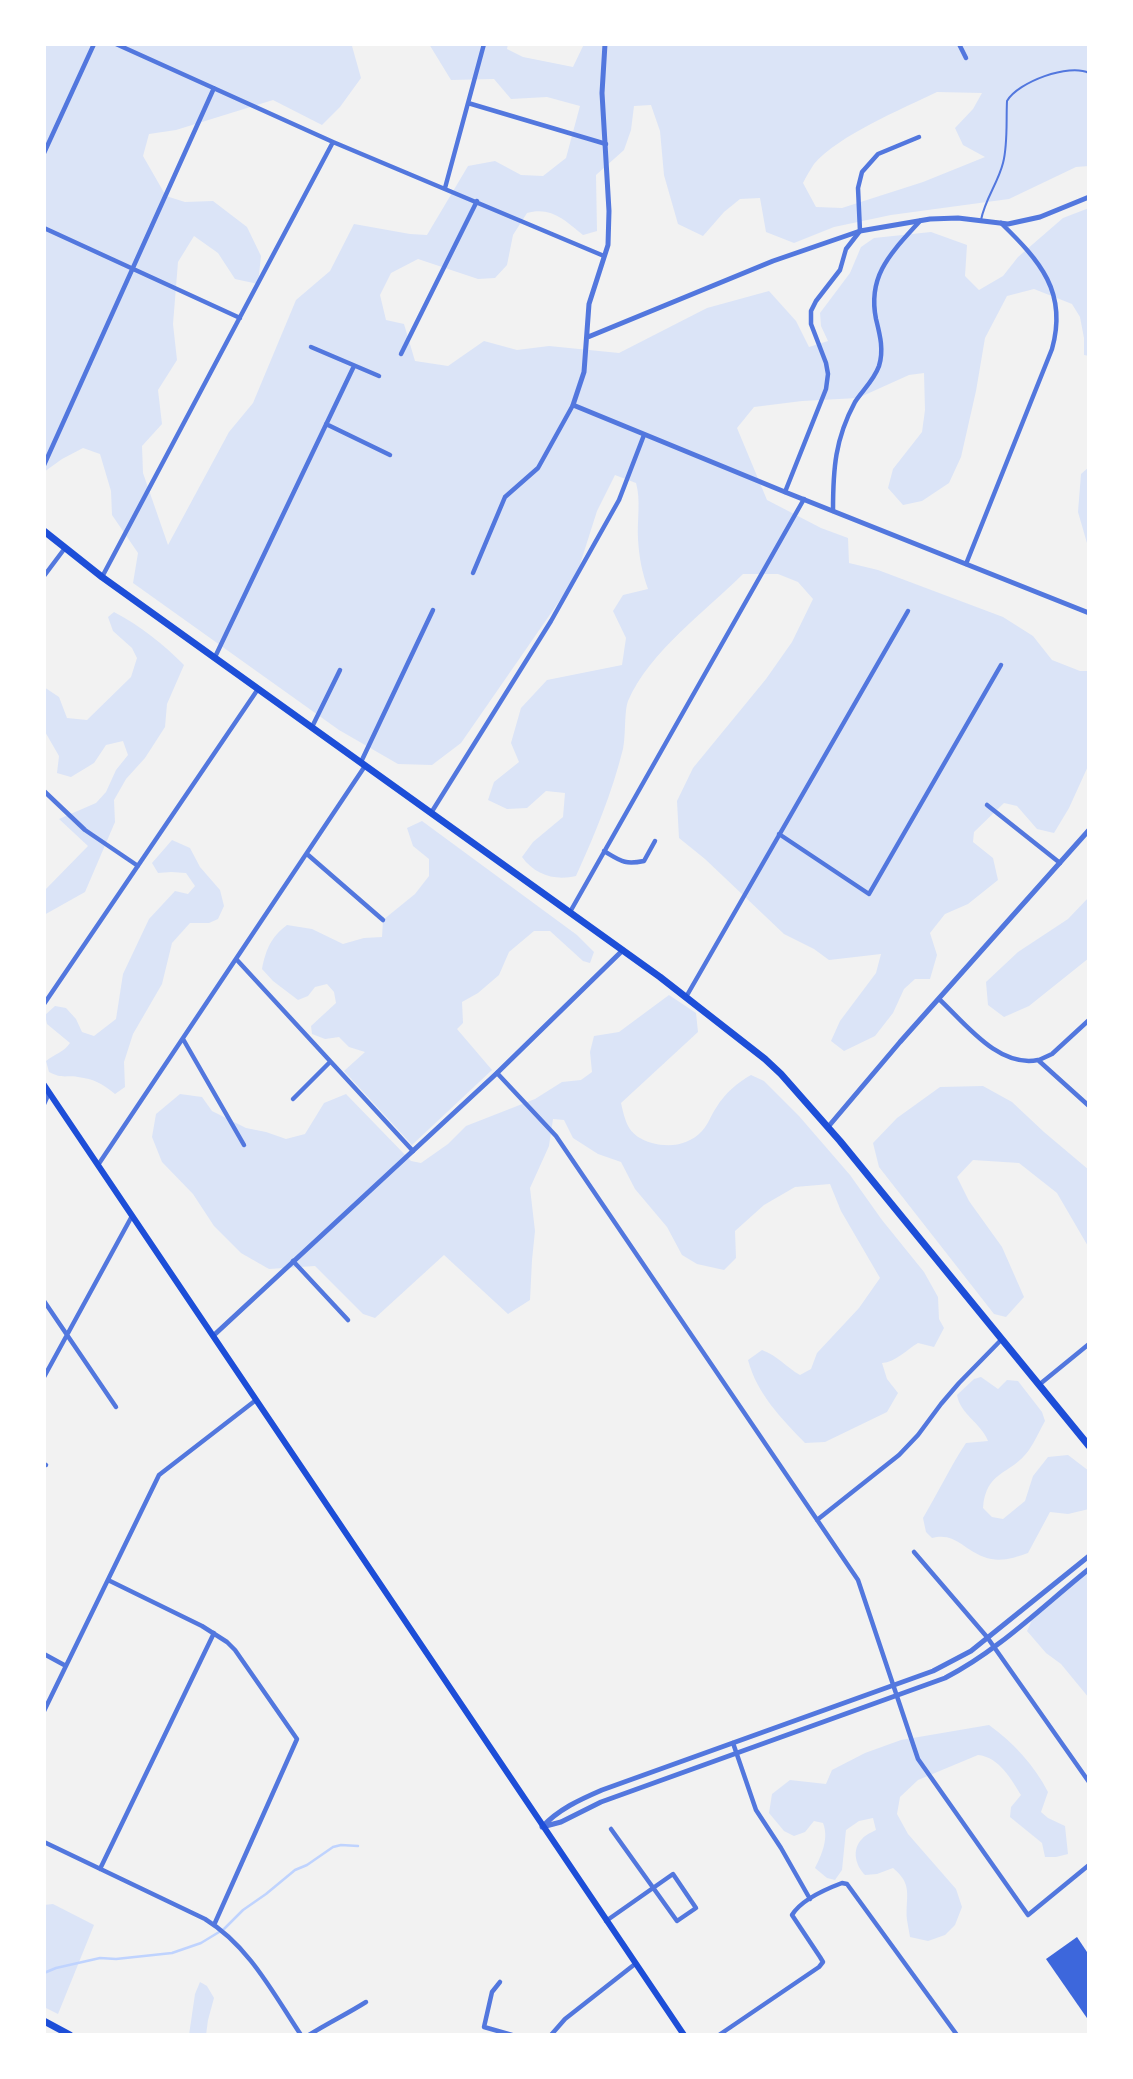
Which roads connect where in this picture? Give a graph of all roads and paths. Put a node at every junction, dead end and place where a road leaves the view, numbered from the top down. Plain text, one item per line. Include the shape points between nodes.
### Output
1 (93, 44) edge
2 (116, 44) edge
3 (484, 44) edge
4 (606, 44) edge
5 (959, 44) edge
6 (966, 58) dead end
7 (1089, 73) edge
8 (214, 89) junction
9 (468, 103) junction
10 (919, 137) dead end
11 (333, 142) junction
12 (606, 144) junction
13 (44, 153) edge
14 (445, 188) junction
15 (1089, 197) edge
16 (477, 201) junction
17 (980, 220) junction
18 (920, 221) junction
19 (1001, 223) junction
20 (44, 228) edge
21 (860, 231) junction
22 (604, 256) junction
23 (133, 269) junction
24 (240, 318) junction
25 (588, 337) junction
26 (310, 347) dead end
27 (401, 354) dead end
28 (354, 366) junction
29 (379, 376) dead end
30 (573, 405) junction
31 (326, 424) junction
32 (644, 435) junction
33 (390, 455) dead end
34 (44, 465) edge
35 (785, 492) junction
36 (804, 499) junction
37 (833, 511) junction
38 (44, 531) edge
39 (65, 548) junction
40 (966, 564) junction
41 (472, 573) dead end
42 (44, 576) edge
43 (102, 577) junction
44 (433, 610) dead end
45 (908, 611) dead end
46 (1089, 613) edge
47 (215, 658) junction
48 (1001, 665) dead end
49 (340, 670) dead end
50 (258, 689) junction
51 (312, 727) junction
52 (364, 764) junction
53 (44, 791) edge
54 (987, 805) dead end
55 (431, 813) junction
56 (1089, 830) edge
57 (779, 834) junction
58 (655, 841) dead end
59 (604, 852) junction
60 (307, 854) junction
61 (1060, 863) junction
62 (138, 866) junction
63 (570, 912) junction
64 (383, 920) dead end
65 (623, 950) junction
66 (237, 960) junction
67 (686, 997) junction
68 (939, 999) junction
69 (44, 1004) edge
70 (1089, 1020) edge
71 (183, 1039) junction
72 (1038, 1060) junction
73 (330, 1062) junction
74 (497, 1073) junction
75 (44, 1085) edge
76 (49, 1093) junction
77 (293, 1099) dead end
78 (44, 1104) edge
79 (1089, 1106) edge
80 (828, 1127) junction
81 (244, 1144) dead end
82 (413, 1151) junction
83 (98, 1165) junction
84 (132, 1216) junction
85 (293, 1261) junction
86 (44, 1301) edge
87 (348, 1320) dead end
88 (67, 1335) junction
89 (213, 1336) junction
90 (1002, 1338) junction
91 (1089, 1344) edge
92 (44, 1377) edge
93 (1040, 1384) junction
94 (256, 1400) junction
95 (116, 1408) dead end
96 (1089, 1446) edge
97 (817, 1520) junction
98 (914, 1552) dead end
99 (1089, 1556) edge
100 (1089, 1569) edge
101 (108, 1580) junction
102 (214, 1633) junction
103 (987, 1637) junction
104 (994, 1647) junction
105 (44, 1654) edge
106 (66, 1666) junction
107 (894, 1686) junction
108 (897, 1696) junction
109 (44, 1711) edge
110 (733, 1743) junction
111 (737, 1754) junction
112 (1089, 1783) edge
113 (542, 1827) junction
114 (611, 1829) dead end
115 (44, 1843) edge
116 (1089, 1865) edge
117 (100, 1869) junction
118 (653, 1888) junction
119 (810, 1899) junction
120 (606, 1921) junction
121 (214, 1924) junction
122 (635, 1964) junction
123 (499, 1982) dead end
124 (366, 2002) dead end
125 (44, 2021) edge
126 (70, 2035) edge
127 (301, 2035) edge
128 (309, 2035) edge
129 (512, 2035) edge
130 (551, 2035) edge
131 (684, 2035) edge
132 (719, 2035) edge
133 (957, 2035) edge

1 - 13 street
2 - 8 street
3 - 9 street
4 - 12 street via 602,93
5 - 6 street
7 - 17 lane via 1052,73 1011,94 1004,160
8 - 11 street
8 - 23 street
9 - 12 street
9 - 14 street
10 - 21 street via 878,155 862,172
11 - 14 street
11 - 24 street
12 - 22 street via 609,211
14 - 16 street
15 - 19 street via 1040,216
16 - 22 street
16 - 27 street
17 - 18 street
17 - 19 street
18 - 21 street
18 - 37 street via 877,276 873,298 882,355 841,433 834,460
19 - 40 street via 1045,274 1054,295 1057,328
20 - 23 street
21 - 25 street via 773,261
21 - 35 street via 811,311 827,382
22 - 25 street via 589,304
23 - 24 street
23 - 34 street
24 - 43 street
25 - 30 street via 584,372
26 - 28 street
28 - 29 street
28 - 31 street
30 - 32 street
30 - 41 street via 538,468 505,497
31 - 33 street
31 - 47 street
32 - 35 street
32 - 55 street via 619,500 551,621
35 - 36 street
36 - 37 street
36 - 59 street
37 - 40 street
38 - 39 main road
39 - 42 street
39 - 43 main road
40 - 46 street
43 - 47 main road
44 - 52 street
45 - 57 street
47 - 50 main road
48 - 57 street via 869,894
49 - 51 street
50 - 51 main road
50 - 62 street
51 - 52 main road
52 - 55 main road
52 - 60 street
53 - 62 street via 85,830
54 - 61 street
55 - 63 main road
56 - 61 street
57 - 67 street
58 - 59 street via 644,861 629,864
59 - 63 street
60 - 64 street
60 - 66 street
61 - 68 street
62 - 69 street
63 - 65 main road
65 - 67 main road
65 - 74 street
66 - 71 street
66 - 73 street
67 - 80 main road via 765,1059
68 - 72 street via 992,1049 1017,1060
68 - 80 street
70 - 72 street via 1052,1054
71 - 81 street
71 - 83 street
72 - 79 street
73 - 77 street
73 - 82 street
74 - 82 street
74 - 97 street via 556,1136
75 - 76 main road
76 - 78 street
76 - 83 main road
80 - 90 main road
82 - 85 street
83 - 84 main road
84 - 88 street
84 - 89 main road
85 - 87 street
85 - 89 street
86 - 88 street
88 - 92 street
88 - 95 street
89 - 94 main road
90 - 93 main road
90 - 97 street via 905,1449
91 - 93 street
93 - 96 main road
94 - 101 street via 159,1475
94 - 113 main road
97 - 107 street via 858,1580
98 - 103 street
99 - 103 street
100 - 104 street
101 - 102 street
101 - 106 street
102 - 117 street
102 - 121 street via 235,1650 298,1739
103 - 104 street
103 - 107 street via 951,1662
104 - 108 street via 965,1668
104 - 112 street
105 - 106 street
106 - 109 street
107 - 108 street
107 - 110 street
108 - 111 street
108 - 116 street via 919,1759 1028,1915
110 - 111 street
110 - 113 street via 577,1800
111 - 113 street
111 - 119 street via 757,1810
113 - 120 main road
114 - 118 street
115 - 117 street
117 - 121 street
118 - 118 street via 673,1874 696,1908 677,1922
118 - 120 street
119 - 132 street via 793,1915 823,1962
119 - 133 street via 833,1886 848,1884
120 - 122 main road
121 - 127 street via 243,1951
122 - 130 street
122 - 131 main road
123 - 129 street via 484,2027
124 - 128 street
125 - 126 main road

